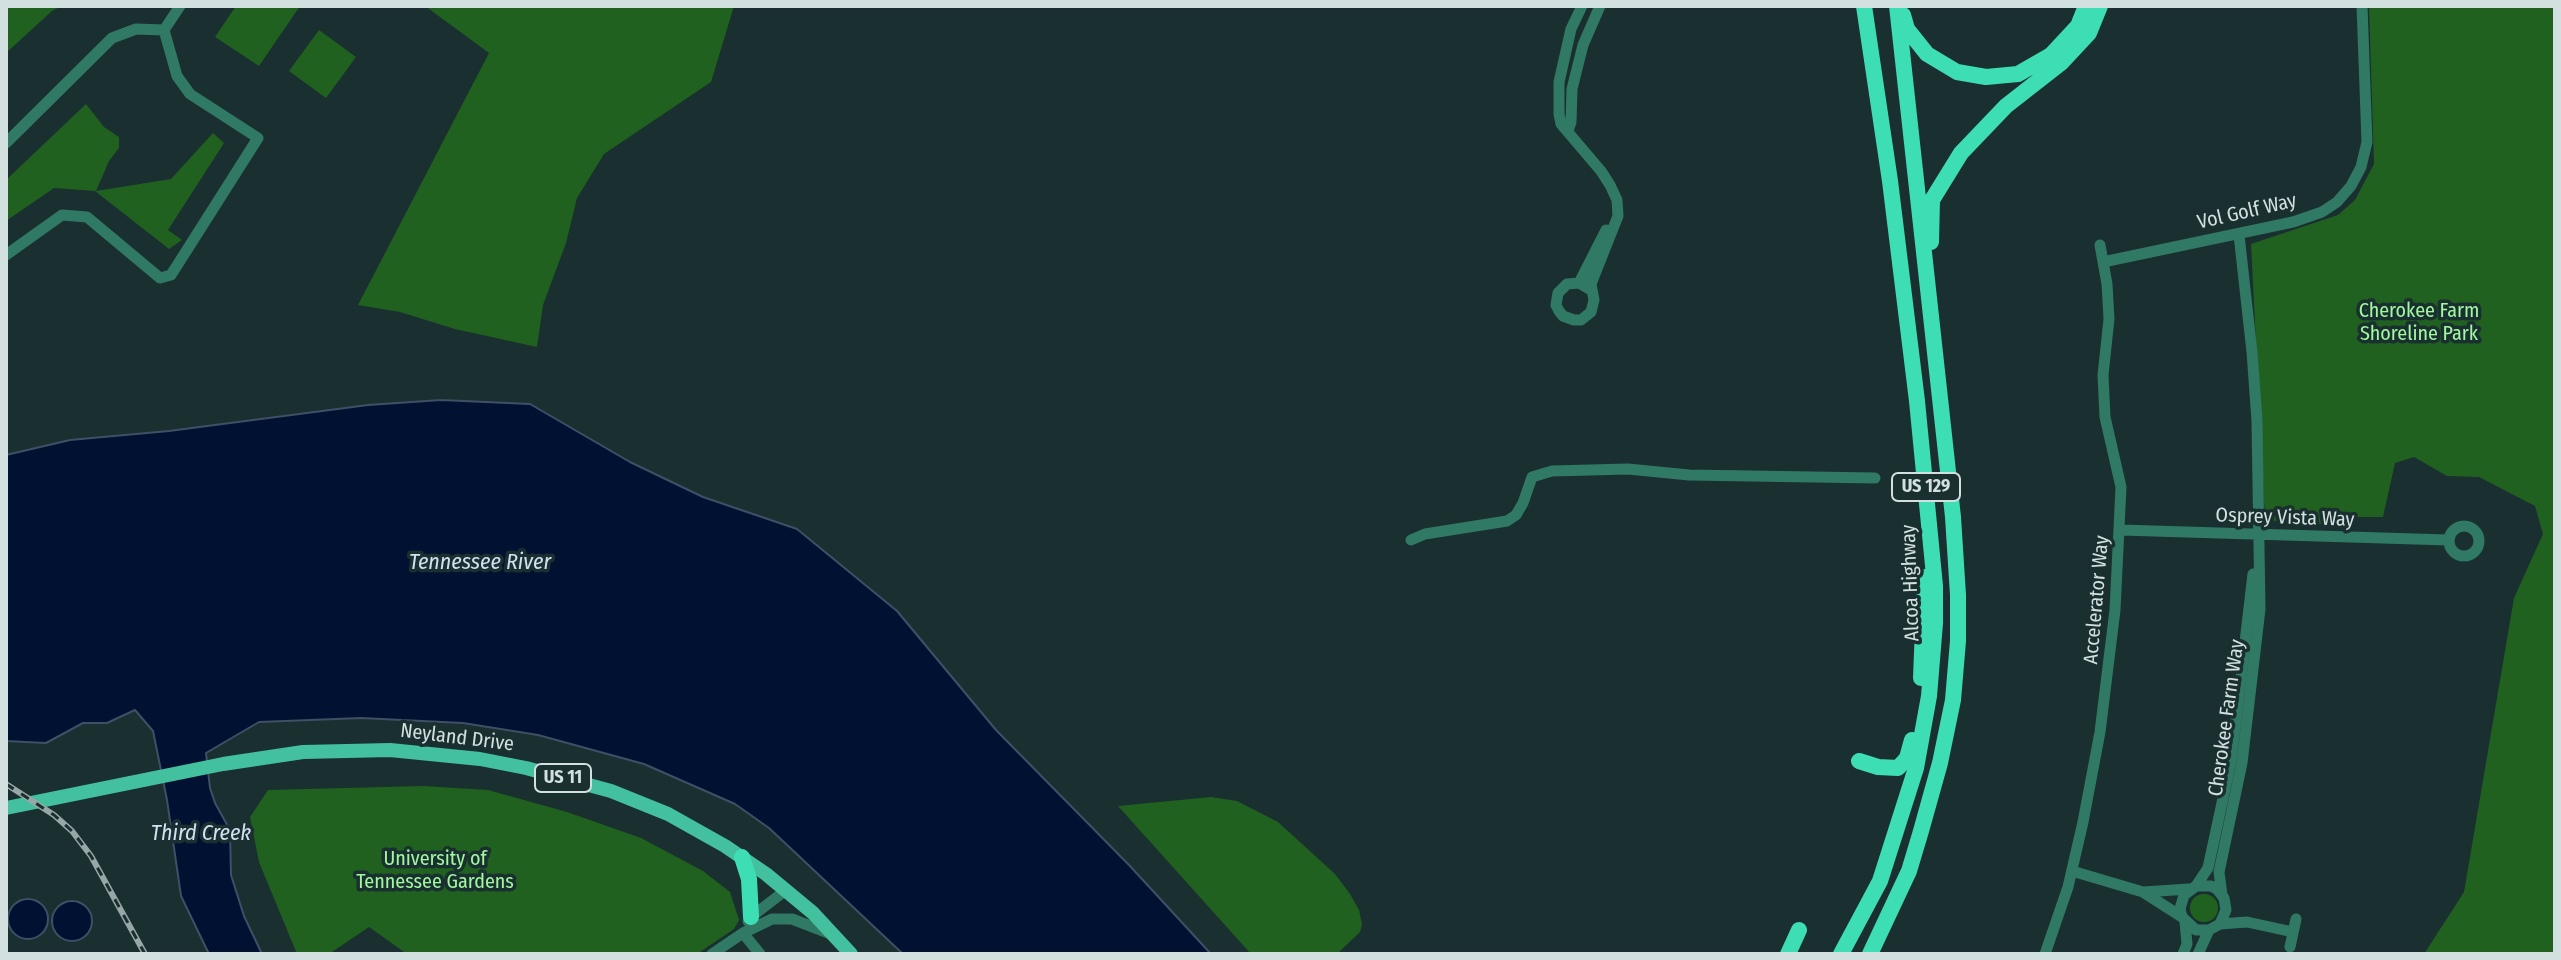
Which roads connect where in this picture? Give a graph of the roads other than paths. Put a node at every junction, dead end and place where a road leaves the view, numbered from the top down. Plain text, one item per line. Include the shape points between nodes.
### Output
1 (180, 6) edge
2 (1582, 6) edge
3 (1600, 6) edge
4 (1864, 6) edge
5 (1899, 6) edge
6 (2086, 6) edge
7 (2100, 6) edge
8 (2362, 6) edge
9 (164, 30) junction
10 (1568, 131) junction
11 (6, 143) edge
12 (1613, 194) junction
13 (2239, 235) junction
14 (2100, 245) dead end
15 (6, 255) edge
16 (2103, 262) junction
17 (1579, 283) junction
18 (1591, 290) junction
19 (1941, 415) junction
20 (1875, 478) dead end
21 (1927, 507) junction
22 (2121, 530) junction
23 (1411, 540) dead end
24 (2257, 540) junction
25 (2448, 540) dead end
26 (1859, 761) dead end
27 (6, 808) edge
28 (742, 857) junction
29 (2072, 871) junction
30 (2193, 887) junction
31 (786, 890) junction
32 (2143, 892) junction
33 (2224, 898) junction
34 (751, 917) junction
35 (2296, 919) dead end
36 (2183, 920) junction
37 (2247, 922) junction
38 (2220, 924) junction
39 (1799, 930) dead end
40 (2209, 930) junction
41 (2293, 932) junction
42 (743, 933) junction
43 (834, 934) junction
44 (2290, 947) dead end
45 (712, 954) edge
46 (760, 954) edge
47 (851, 954) edge
48 (1788, 954) edge
49 (1841, 954) edge
50 (1870, 954) edge
51 (2045, 954) edge
52 (2183, 954) edge
53 (2198, 954) edge

1 - 9 street
2 - 10 street via 1559,82 1561,124
3 - 10 street via 1583,45
4 - 21 highway, Alcoa Highway / US 129 via 1900,258
5 - 6 highway via 1907,29 1927,54 1957,72 1986,77 2018,74 2051,55 2078,26
5 - 19 highway, US 129
7 - 19 highway via 2089,33 1961,153 1932,200
8 - 13 street, Vol Golf Way via 2367,142 2351,186 2322,212
9 - 11 street via 136,29 112,38
9 - 15 street via 177,76 190,94 258,138 171,275 160,278 87,217 62,215
10 - 12 street
12 - 17 street via 1609,223
12 - 18 street via 1618,216
13 - 16 street, Vol Golf Way
13 - 24 street, Cherokee Farm Way via 2256,407
14 - 16 street, Accelerator Way
16 - 22 street, Accelerator Way via 2109,319 2105,417 2121,487
17 - 18 street
17 - 18 street via 1567,284 1558,293 1556,305 1563,316 1586,317 1594,307
19 - 50 highway, US 129 via 1958,595 1953,700 1909,871
20 - 23 street via 1552,471 1532,477 1523,503 1507,521
21 - 26 highway via 1920,687 1911,745 1898,768
21 - 49 highway, Alcoa Highway / US 129 via 1935,623 1922,740 1880,881
22 - 24 street, Osprey Vista Way
22 - 29 street, Accelerator Way via 2110,665
24 - 25 street, Osprey Vista Way
24 - 30 street, Cherokee Farm Way via 2231,761 2208,868
24 - 33 street, Cherokee Farm Way via 2260,609 2254,675 2219,872
27 - 28 main road, Neyland Drive / US 11 via 266,757 390,750 480,759 611,791 668,814
28 - 31 main road, Neyland Drive / US 11
28 - 34 highway
29 - 32 street
29 - 51 street, Accelerator Way
30 - 32 street
30 - 33 street via 2211,886
30 - 36 street via 2181,902
31 - 34 street
31 - 43 main road, Neyland Drive / US 11
32 - 36 street
33 - 37 street
33 - 38 street
34 - 42 street
35 - 41 street
36 - 40 street via 2196,930
36 - 52 street
37 - 38 street
37 - 41 street
38 - 40 street
39 - 48 highway
40 - 53 street
41 - 44 street
42 - 43 street via 792,919
42 - 45 street
42 - 46 street
43 - 47 main road, Neyland Drive / US 11

